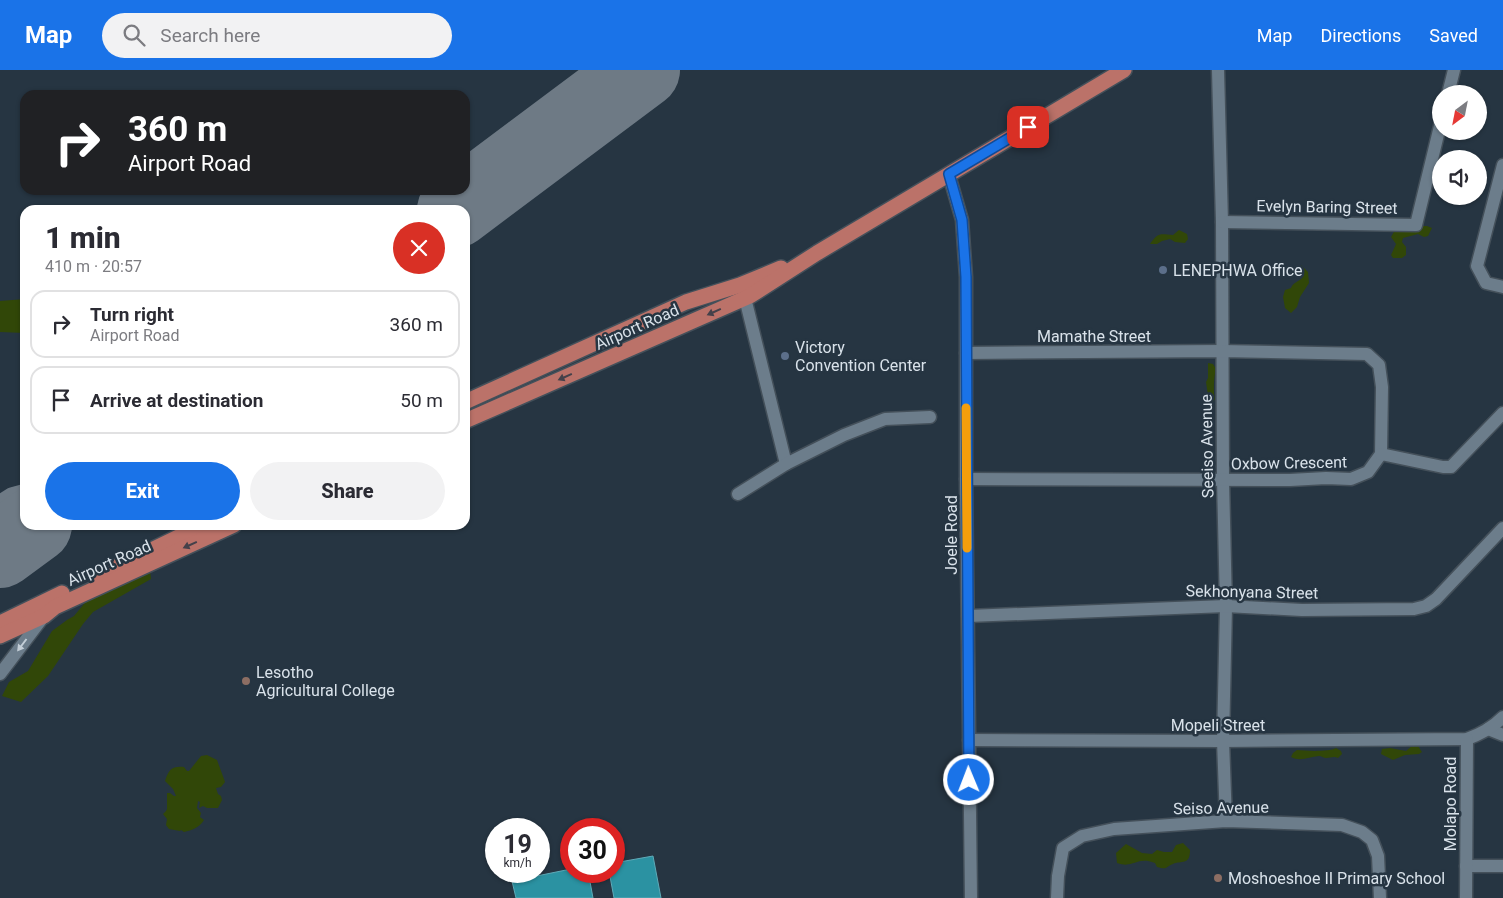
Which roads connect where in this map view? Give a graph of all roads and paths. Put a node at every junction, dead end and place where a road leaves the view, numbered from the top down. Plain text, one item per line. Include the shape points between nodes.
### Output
1 (1124, 70) edge
2 (1218, 70) edge
3 (1454, 70) edge
4 (1450, 85) edge
5 (1437, 140) edge
6 (1503, 165) edge
7 (949, 174) junction
8 (1222, 222) junction
9 (817, 253) junction
10 (1503, 287) edge
11 (745, 298) junction
12 (1222, 351) junction
13 (966, 353) junction
14 (470, 400) edge
15 (1503, 413) edge
16 (930, 417) dead end
17 (470, 419) edge
18 (1382, 454) junction
19 (786, 464) junction
20 (966, 479) junction
21 (1223, 480) junction
22 (738, 494) dead end
23 (1503, 528) edge
24 (193, 530) edge
25 (223, 530) edge
26 (1226, 606) junction
27 (44, 616) junction
28 (968, 616) junction
29 (0, 623) edge
30 (0, 636) edge
31 (0, 674) edge
32 (1503, 718) edge
33 (1488, 730) junction
34 (1503, 735) edge
35 (1467, 739) junction
36 (968, 740) junction
37 (1223, 741) junction
38 (1226, 821) junction
39 (1466, 866) junction
40 (1503, 866) edge
41 (971, 898) edge
42 (1057, 898) edge
43 (1380, 898) edge
44 (1466, 898) edge

1 - 7 main road, Airport Road
2 - 8 street, Seeiso Avenue
3 - 4 street
5 - 8 street, Evelyn Baring Street via 1416,225
6 - 10 street via 1478,266 1486,283
7 - 9 main road, Airport Road
7 - 13 street, Joele Road via 962,220
8 - 12 street, Seeiso Avenue
9 - 11 main road, Airport Road
9 - 14 main road, Airport Road via 740,285 686,302
11 -> 17 main road, Airport Road
11 - 19 street
12 - 13 street, Mamathe Street
12 - 18 street via 1367,354 1379,365
12 - 21 street, Seeiso Avenue
13 - 20 street, Joele Road
15 - 18 street via 1450,466
16 - 19 street via 885,419
18 - 21 street, Oxbow Crescent via 1368,472 1351,479
19 - 22 street
20 - 21 street, Oxbow Crescent
20 - 28 street, Joele Road
21 - 26 street, Seeiso Avenue
23 - 26 street, Sekhonyana Street via 1426,606 1414,609 1302,610
24 - 29 main road, Airport Road
25 -> 27 main road, Airport Road via 54,607
26 - 28 street, Sekhonyana Street
26 - 37 street, Seeiso Avenue
27 - 30 main road, Airport Road
27 -> 31 street
28 - 36 street, Joele Road
32 - 33 street
33 - 34 street
33 - 35 street
35 - 37 street, Mopeli Street
35 - 39 street, Molapo Road
36 - 37 street, Mopeli Street
36 - 41 street, Joele Road
37 - 38 street, Seeiso Avenue
38 - 42 street, Seiso Avenue via 1114,828 1082,836 1063,848
38 - 43 street, Seiso Avenue via 1342,825 1362,832 1372,840 1378,856
39 - 40 street
39 - 44 street, Molapo Road

